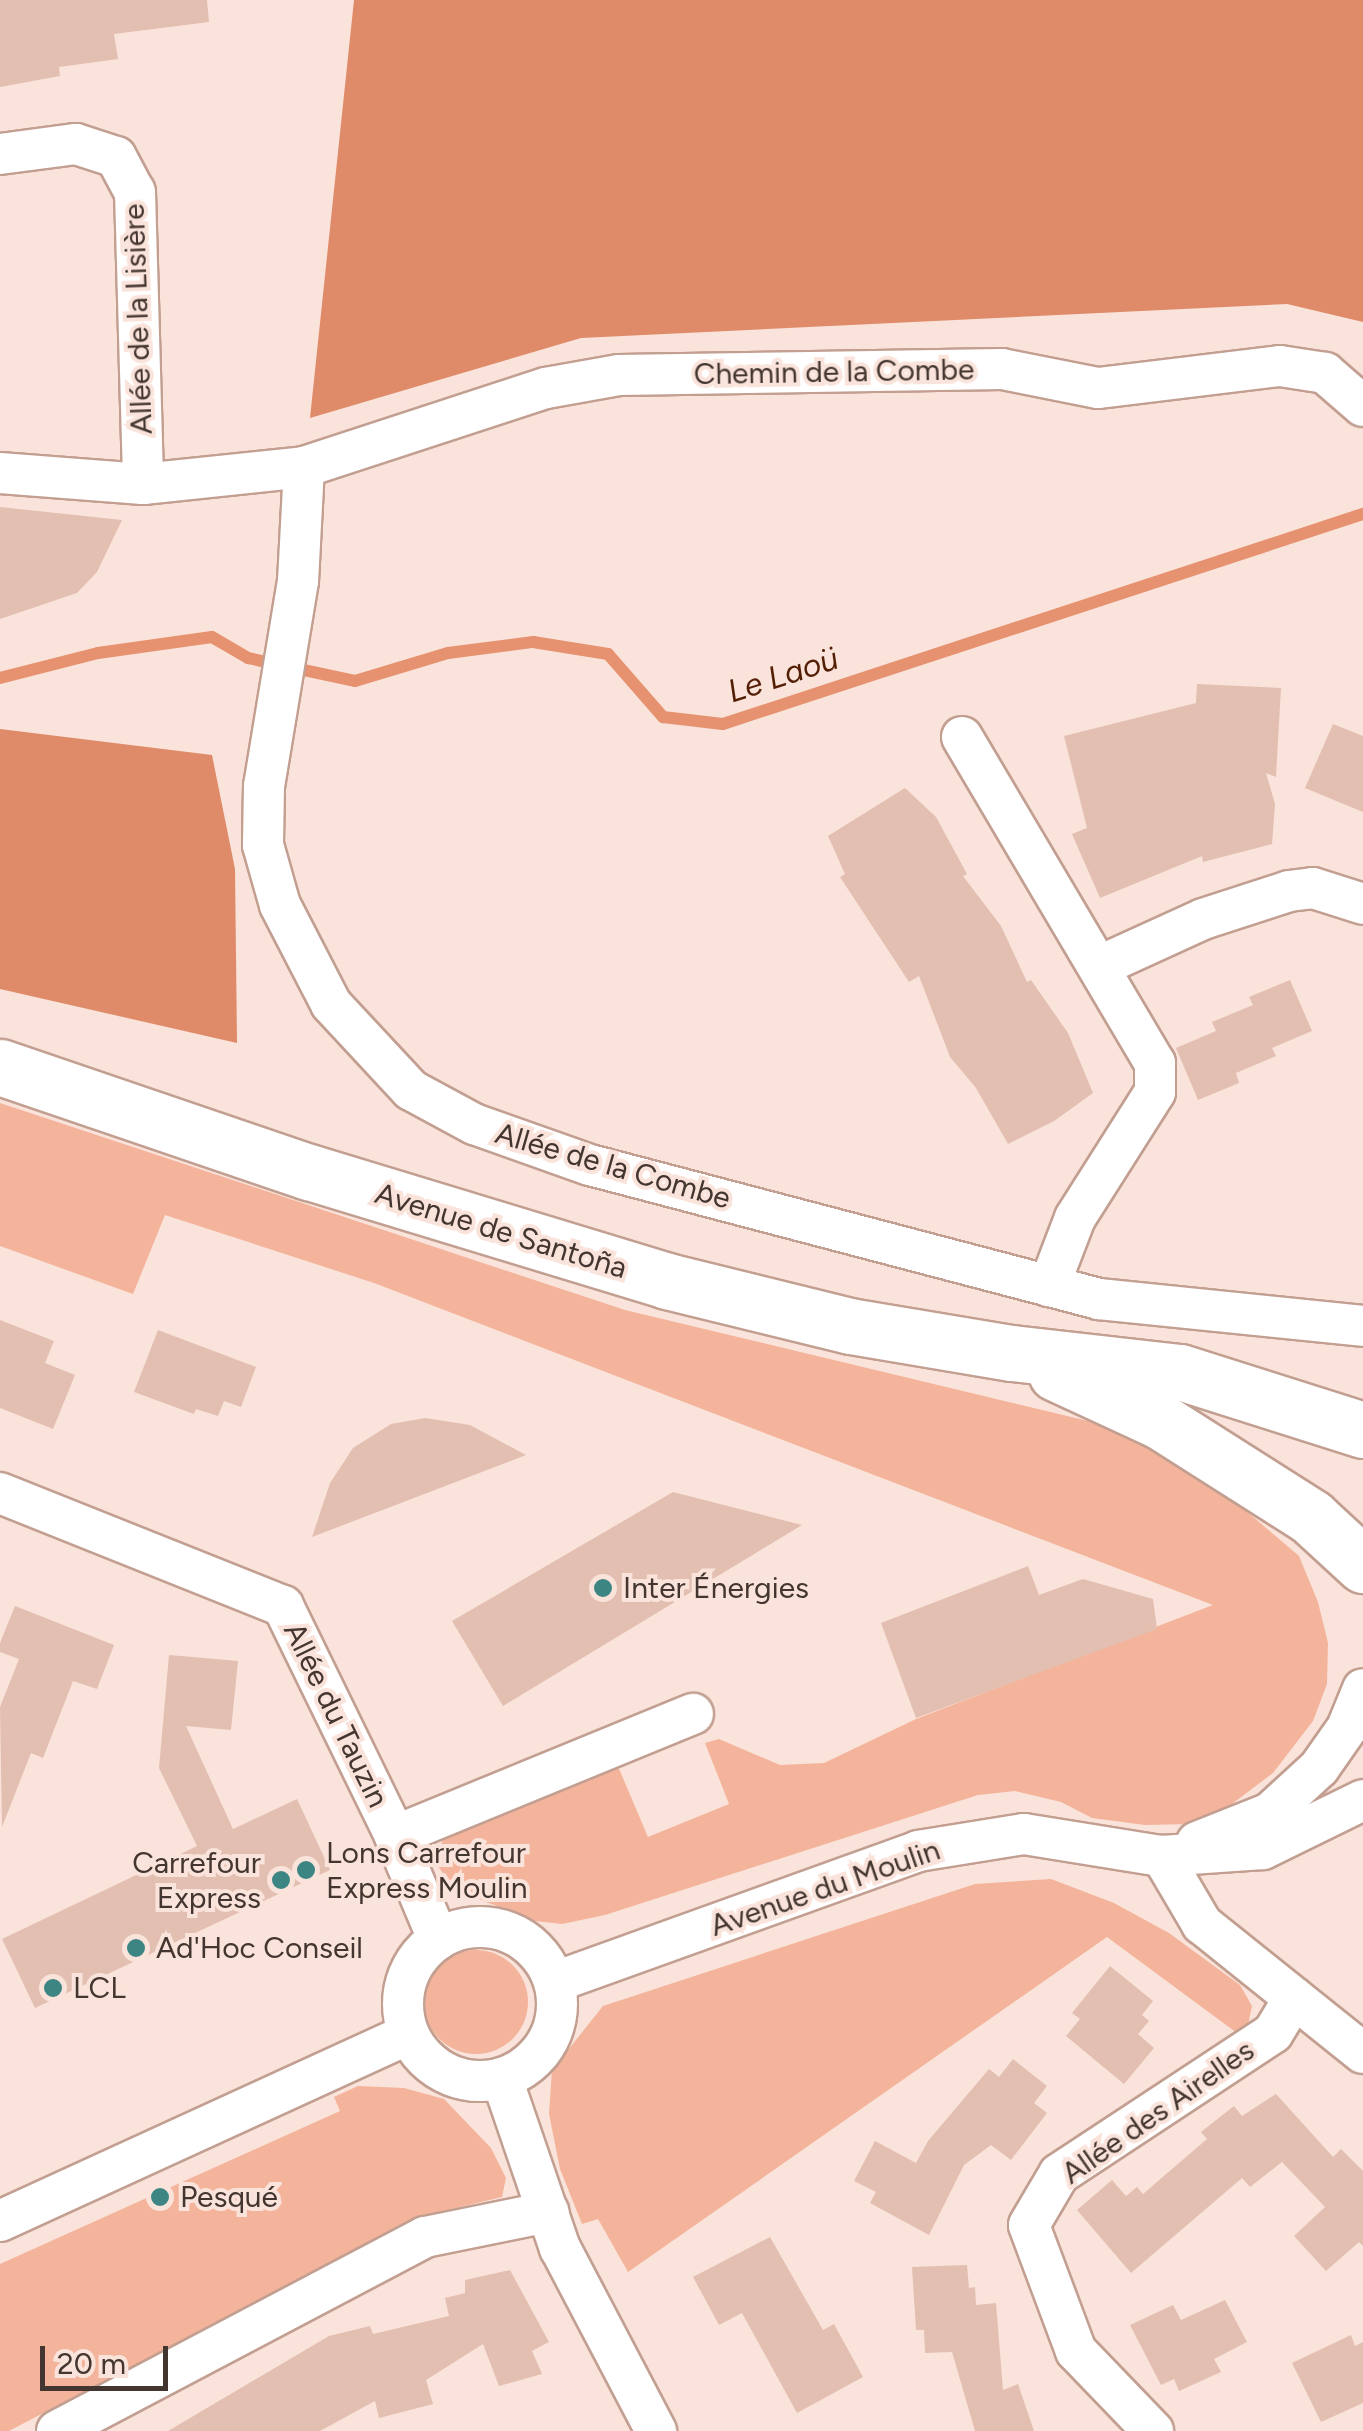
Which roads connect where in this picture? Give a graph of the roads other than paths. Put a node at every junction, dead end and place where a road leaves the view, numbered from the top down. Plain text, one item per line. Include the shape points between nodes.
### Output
1 (0, 154) edge
2 (1363, 406) edge
3 (304, 467) junction
4 (0, 473) edge
5 (143, 484) junction
6 (962, 737) dead end
7 (1363, 904) edge
8 (1100, 966) junction
9 (0, 1067) edge
10 (1049, 1286) junction
11 (1363, 1326) edge
12 (1012, 1353) junction
13 (1363, 1430) edge
14 (0, 1493) edge
15 (1363, 1565) edge
16 (1363, 1689) edge
17 (693, 1714) dead end
18 (1363, 1800) edge
19 (395, 1836) junction
20 (1162, 1856) junction
21 (438, 1939) junction
22 (555, 1982) junction
23 (1294, 1998) junction
24 (408, 2034) junction
25 (1363, 2053) edge
26 (502, 2079) junction
27 (548, 2212) junction
28 (0, 2221) edge
29 (57, 2431) edge
30 (656, 2431) edge
31 (1153, 2431) edge

1 - 5 street, Allée de la Lisière via 76,144 116,157 136,192
2 - 3 street, Chemin de la Combe via 1325,373 1280,366 1098,388 1002,369 620,376 546,388
3 - 5 street, Chemin de la Combe
3 - 10 street, Allée de la Combe via 298,581 264,786 263,845 280,905 331,1004 411,1090 474,1124 590,1165
4 - 5 street, Chemin de la Combe
6 - 8 street
7 - 8 street via 1312,888 1289,892 1202,919
8 - 10 street via 1155,1063 1155,1092 1076,1218
9 - 12 main road, Avenue de Santoña via 309,1172 667,1282 850,1326
10 - 11 street, Allée de la Combe via 1099,1299
12 - 13 main road, Avenue de Santoña via 1180,1372
12 - 15 main road, Avenue de Santoña via 1160,1421 1311,1518
14 - 19 street, Allée du Tauzin via 283,1606
16 - 20 street via 1319,1768 1270,1813
17 - 19 street
18 - 20 street, Avenue du Moulin via 1263,1848
19 - 21 street, Allée du Tauzin
20 - 22 street, Avenue du Moulin via 1024,1834 918,1851
20 - 23 street via 1202,1924
21 - 22 street via 484,1927 507,1931 544,1960
21 - 24 street via 421,1953 406,1981 402,2013
22 - 26 street via 556,2018 542,2052
23 - 25 street
23 - 31 street, Allée des Airelles via 1273,2033 1059,2174 1029,2225 1076,2351
24 - 26 street via 436,2069 457,2079
24 - 28 street
26 - 27 street
27 - 29 street via 425,2236
27 - 30 street via 560,2248

